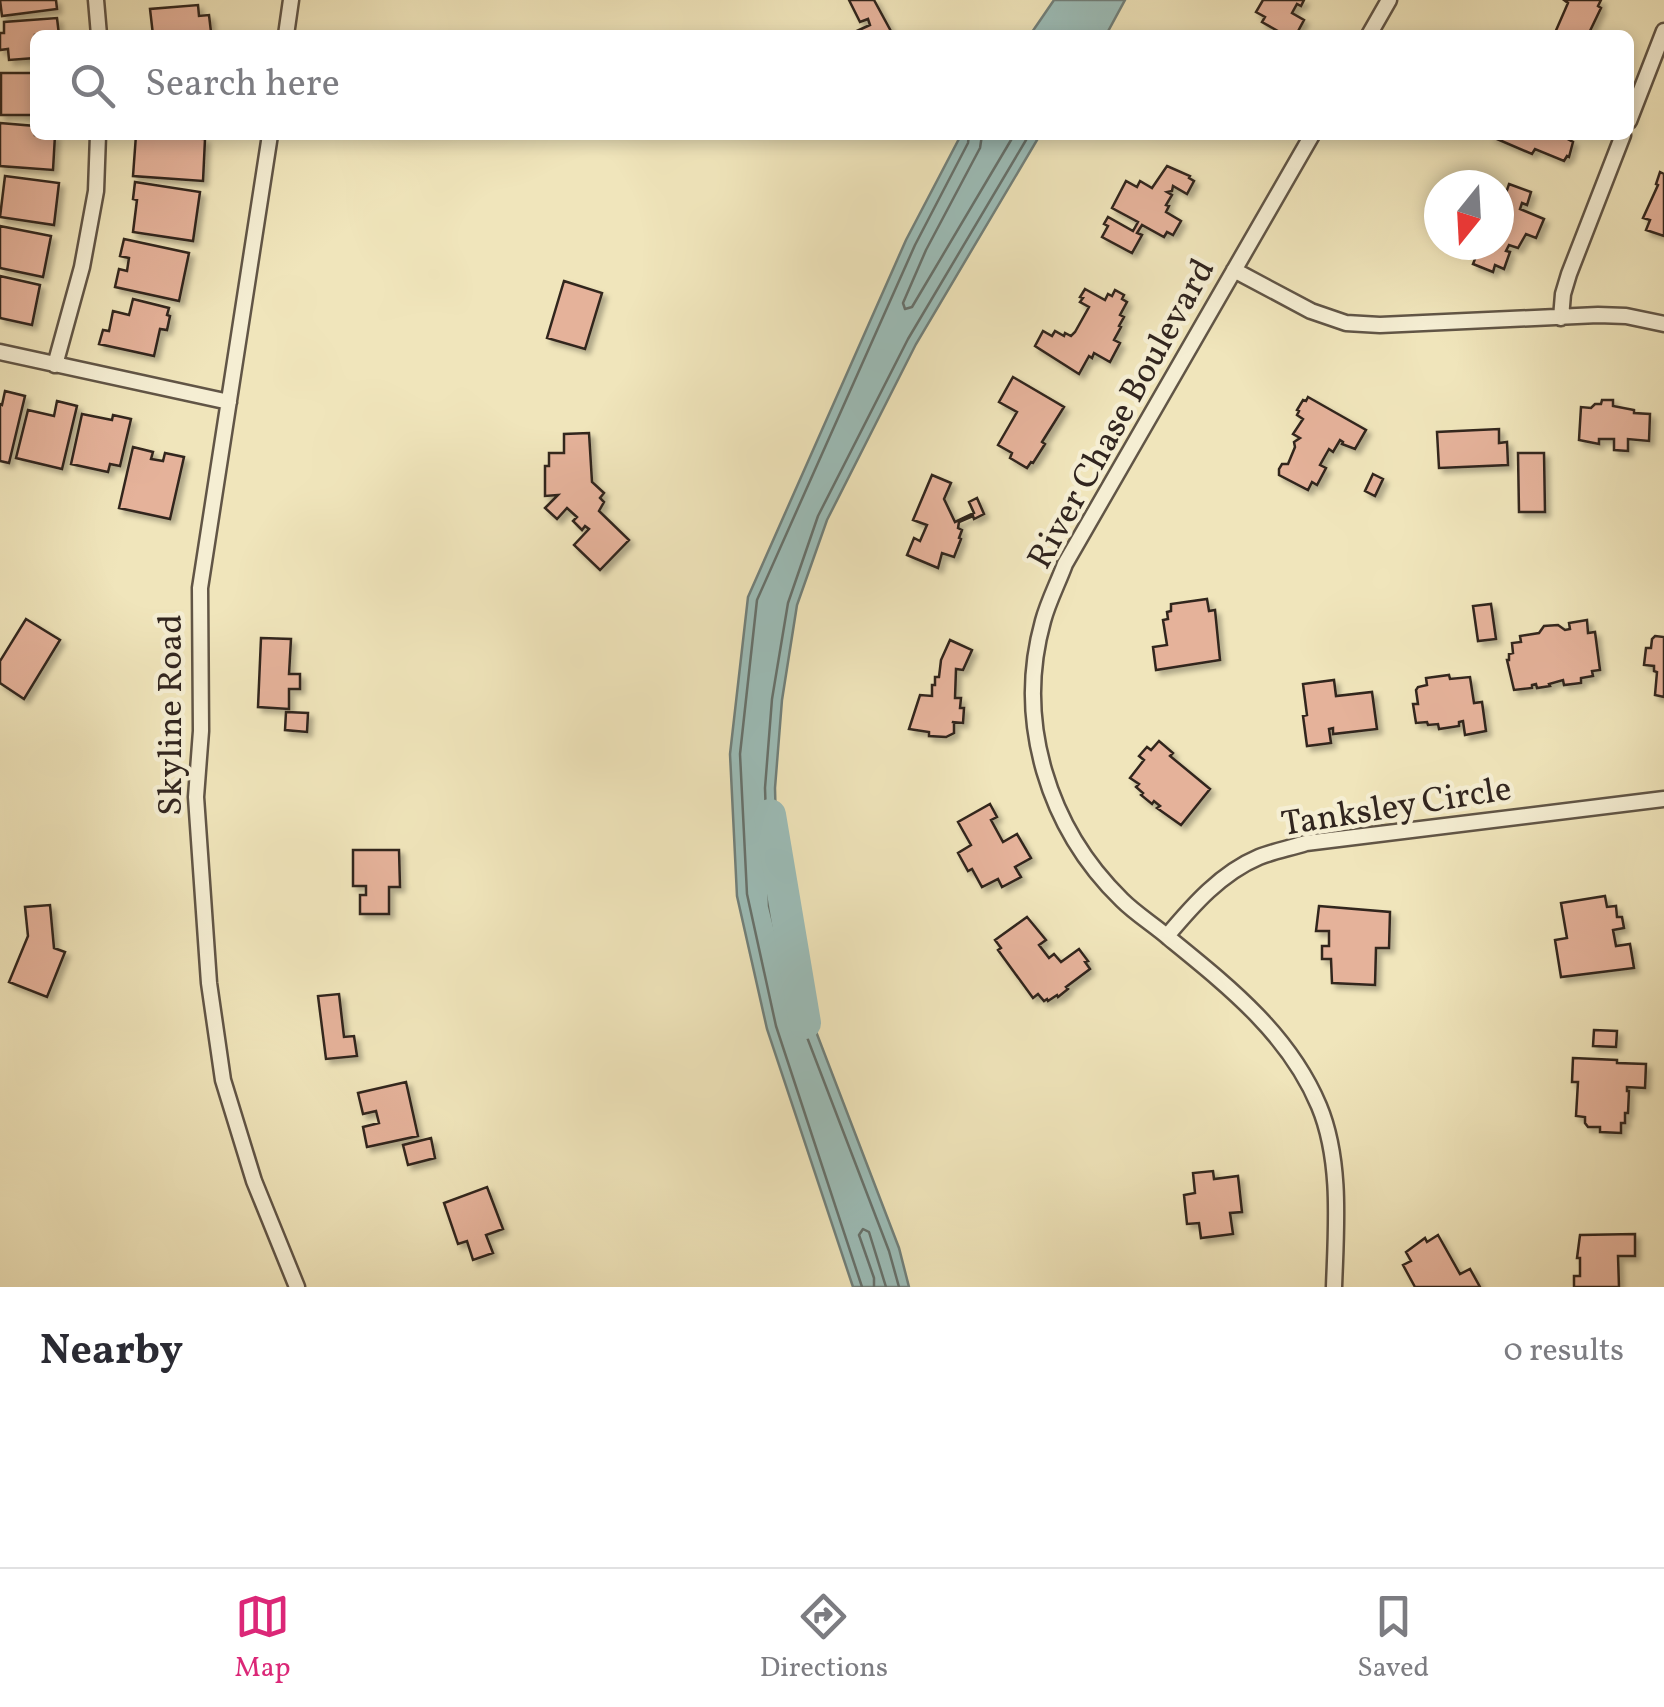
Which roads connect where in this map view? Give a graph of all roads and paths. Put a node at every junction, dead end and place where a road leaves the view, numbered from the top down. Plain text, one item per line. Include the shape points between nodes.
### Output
1 (96, 0) edge
2 (291, 0) edge
3 (1390, 0) edge
4 (99, 30) edge
5 (287, 30) edge
6 (1373, 30) edge
7 (1664, 31) edge
8 (1634, 108) edge
9 (98, 140) edge
10 (269, 140) edge
11 (1309, 140) edge
12 (1622, 140) edge
13 (1234, 270) junction
14 (1561, 318) junction
15 (1664, 324) edge
16 (0, 352) edge
17 (55, 365) junction
18 (229, 402) junction
19 (1664, 798) edge
20 (1167, 936) junction
21 (297, 1287) edge
22 (1334, 1287) edge

1 - 4 street
2 - 5 street
3 - 6 street
7 - 8 street
9 - 17 street via 82,267
10 - 18 street, Skyline Road
11 - 13 street, River Chase Boulevard
12 - 14 street via 1569,274
13 - 14 street via 1346,323
13 - 20 street, River Chase Boulevard via 1065,564 1043,620 1034,669 1034,726 1065,826 1123,901
14 - 15 street via 1626,316
16 - 17 street
17 - 18 street
18 - 21 street, Skyline Road via 200,588 196,797 206,952 222,1080
19 - 20 street, Tanksley Circle via 1306,843 1227,875
20 - 22 street, River Chase Boulevard via 1265,1021 1320,1108 1334,1164

